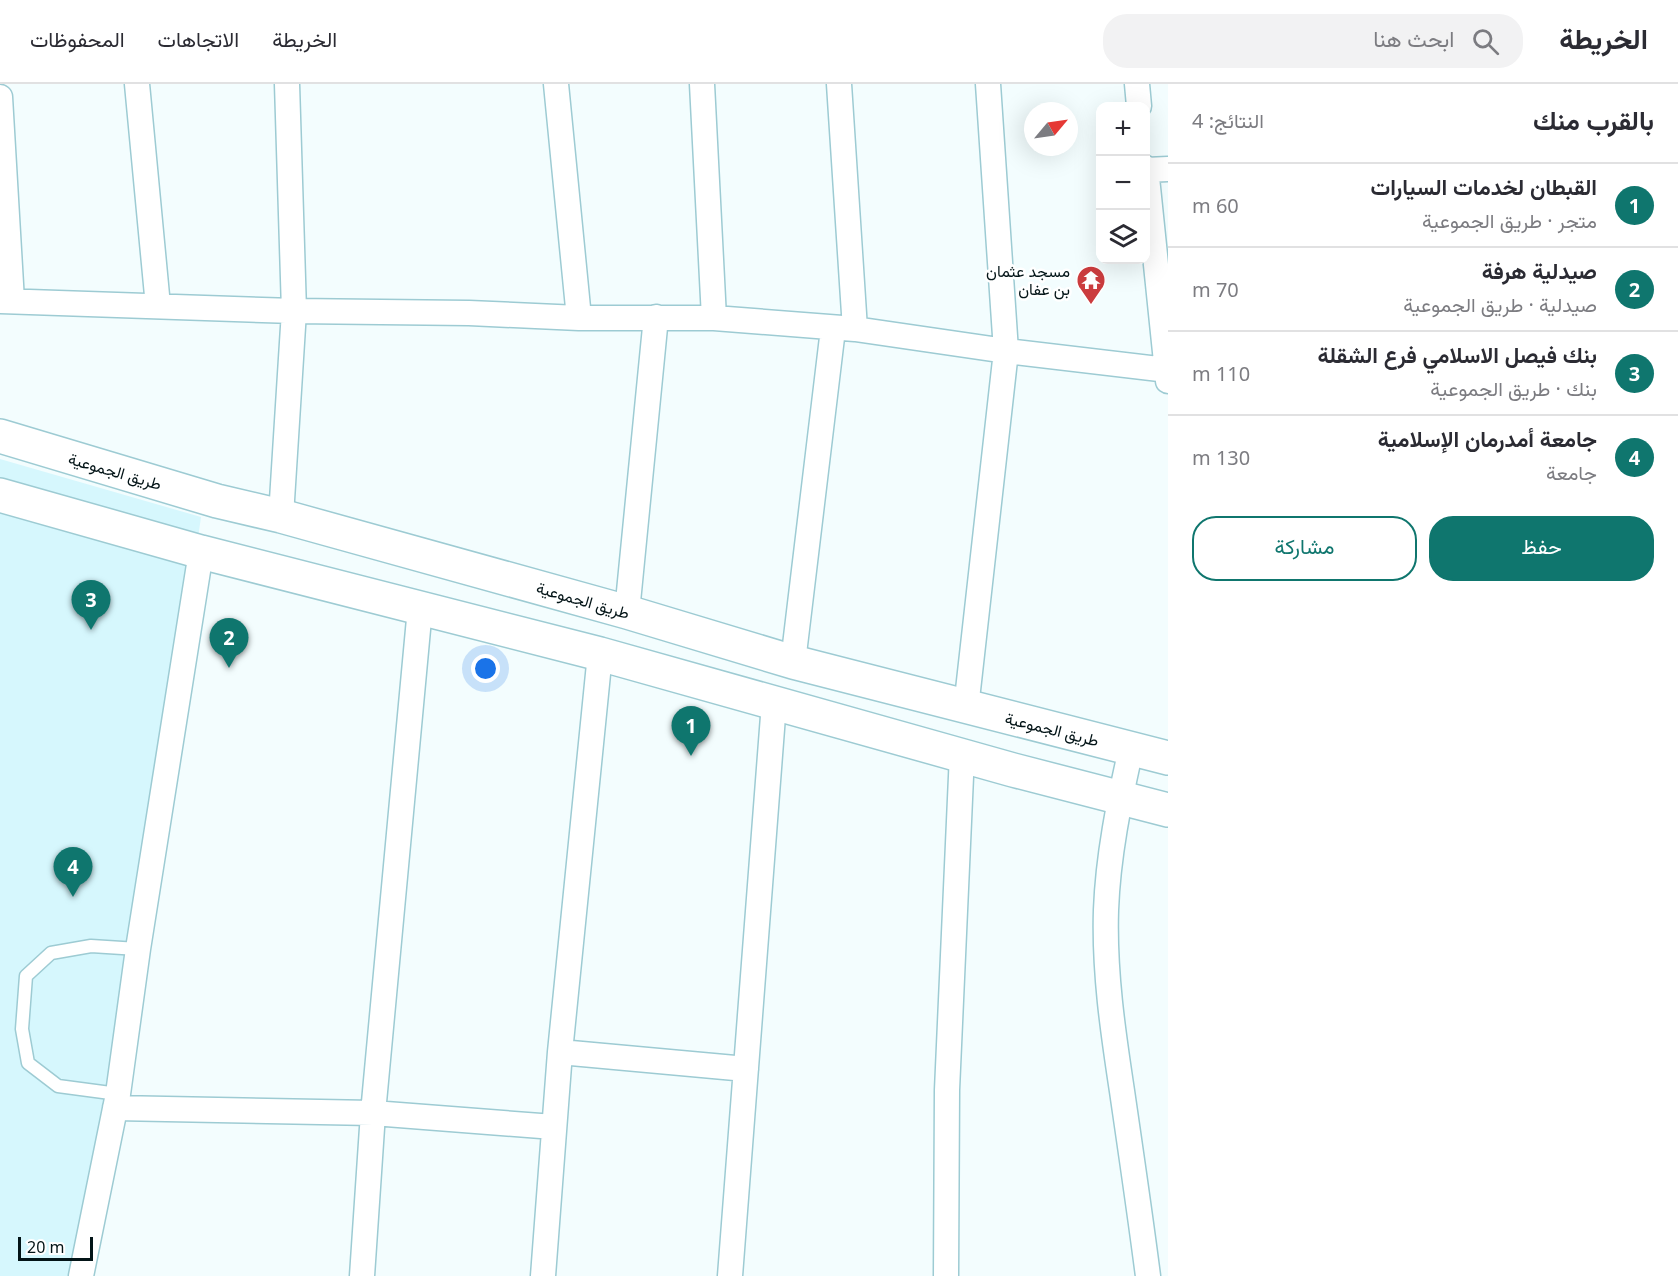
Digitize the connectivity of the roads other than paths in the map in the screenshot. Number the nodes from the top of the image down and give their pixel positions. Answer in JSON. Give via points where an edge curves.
{"nodes":[{"id":1,"x":138,"y":84,"type":"edge"},
{"id":2,"x":287,"y":84,"type":"edge"},
{"id":3,"x":556,"y":84,"type":"edge"},
{"id":4,"x":702,"y":84,"type":"edge"},
{"id":5,"x":839,"y":84,"type":"edge"},
{"id":6,"x":988,"y":84,"type":"edge"},
{"id":7,"x":1137,"y":84,"type":"edge"},
{"id":8,"x":0,"y":97,"type":"edge"},
{"id":9,"x":1139,"y":102,"type":"edge"},
{"id":10,"x":1150,"y":169,"type":"edge"},
{"id":11,"x":1168,"y":169,"type":"edge"},
{"id":12,"x":1150,"y":208,"type":"edge"},
{"id":13,"x":6,"y":301,"type":"edge"},
{"id":14,"x":158,"y":306,"type":"junction"},
{"id":15,"x":294,"y":311,"type":"junction"},
{"id":16,"x":657,"y":317,"type":"junction"},
{"id":17,"x":579,"y":318,"type":"junction"},
{"id":18,"x":714,"y":318,"type":"junction"},
{"id":19,"x":844,"y":329,"type":"junction"},
{"id":20,"x":1006,"y":351,"type":"junction"},
{"id":21,"x":1167,"y":374,"type":"edge"},
{"id":22,"x":0,"y":436,"type":"edge"},
{"id":23,"x":0,"y":495,"type":"edge"},
{"id":24,"x":281,"y":516,"type":"junction"},
{"id":25,"x":201,"y":552,"type":"junction"},
{"id":26,"x":420,"y":608,"type":"junction"},
{"id":27,"x":627,"y":612,"type":"junction"},
{"id":28,"x":600,"y":654,"type":"junction"},
{"id":29,"x":793,"y":662,"type":"junction"},
{"id":30,"x":774,"y":703,"type":"junction"},
{"id":31,"x":966,"y":708,"type":"junction"},
{"id":32,"x":1131,"y":749,"type":"junction"},
{"id":33,"x":962,"y":754,"type":"junction"},
{"id":34,"x":1168,"y":758,"type":"edge"},
{"id":35,"x":1120,"y":796,"type":"junction"},
{"id":36,"x":1168,"y":810,"type":"edge"},
{"id":37,"x":138,"y":949,"type":"junction"},
{"id":38,"x":560,"y":1052,"type":"junction"},
{"id":39,"x":746,"y":1069,"type":"junction"},
{"id":40,"x":117,"y":1101,"type":"junction"},
{"id":41,"x":373,"y":1113,"type":"junction"},
{"id":42,"x":554,"y":1127,"type":"junction"},
{"id":43,"x":81,"y":1276,"type":"edge"},
{"id":44,"x":363,"y":1276,"type":"edge"},
{"id":45,"x":543,"y":1276,"type":"edge"},
{"id":46,"x":730,"y":1276,"type":"edge"},
{"id":47,"x":946,"y":1276,"type":"edge"},
{"id":48,"x":1148,"y":1276,"type":"edge"}],
"edges":[{"from":1,"to":14,"type":"street"},
{"from":2,"to":15,"type":"street"},
{"from":3,"to":17,"type":"street"},
{"from":4,"to":18,"type":"street"},
{"from":5,"to":19,"type":"street"},
{"from":6,"to":20,"type":"street"},
{"from":7,"to":9,"type":"street"},
{"from":8,"to":13,"type":"street"},
{"from":10,"to":11,"type":"street"},
{"from":12,"to":21,"type":"street"},
{"from":13,"to":14,"type":"street"},
{"from":14,"to":15,"type":"street"},
{"from":15,"to":17,"type":"street"},
{"from":15,"to":24,"type":"street"},
{"from":16,"to":17,"type":"street"},
{"from":16,"to":18,"type":"street"},
{"from":16,"to":27,"type":"street"},
{"from":18,"to":19,"type":"street"},
{"from":19,"to":20,"type":"street"},
{"from":19,"to":29,"type":"street"},
{"from":20,"to":21,"type":"street"},
{"from":20,"to":31,"type":"street"},
{"from":22,"to":24,"type":"main road","name":"طريق الجموعية","via":[[217,501]]},
{"from":23,"to":25,"type":"main road"},
{"from":24,"to":27,"type":"main road","name":"طريق الجموعية"},
{"from":25,"to":26,"type":"main road"},
{"from":25,"to":37,"type":"street"},
{"from":26,"to":28,"type":"main road"},
{"from":26,"to":41,"type":"street"},
{"from":27,"to":29,"type":"main road","name":"طريق الجموعية"},
{"from":28,"to":30,"type":"main road"},
{"from":28,"to":38,"type":"street"},
{"from":29,"to":31,"type":"main road","name":"طريق الجموعية"},
{"from":30,"to":33,"type":"main road"},
{"from":30,"to":39,"type":"street"},
{"from":31,"to":32,"type":"main road","name":"طريق الجموعية"},
{"from":32,"to":34,"type":"main road","name":"طريق الجموعية"},
{"from":32,"to":35,"type":"street"},
{"from":33,"to":35,"type":"main road"},
{"from":33,"to":47,"type":"street","via":[[947,1090]]},
{"from":35,"to":36,"type":"main road"},
{"from":35,"to":48,"type":"street","via":[[1109,862],[1106,954],[1113,1031]]},
{"from":37,"to":40,"type":"street"},
{"from":37,"to":40,"type":"lane","via":[[91,946],[51,953],[26,976],[22,1029],[28,1063],[58,1086]]},
{"from":38,"to":39,"type":"street"},
{"from":38,"to":42,"type":"street"},
{"from":39,"to":46,"type":"street"},
{"from":40,"to":41,"type":"street"},
{"from":40,"to":43,"type":"street"},
{"from":41,"to":42,"type":"street"},
{"from":41,"to":44,"type":"street"},
{"from":42,"to":45,"type":"street"}]}
